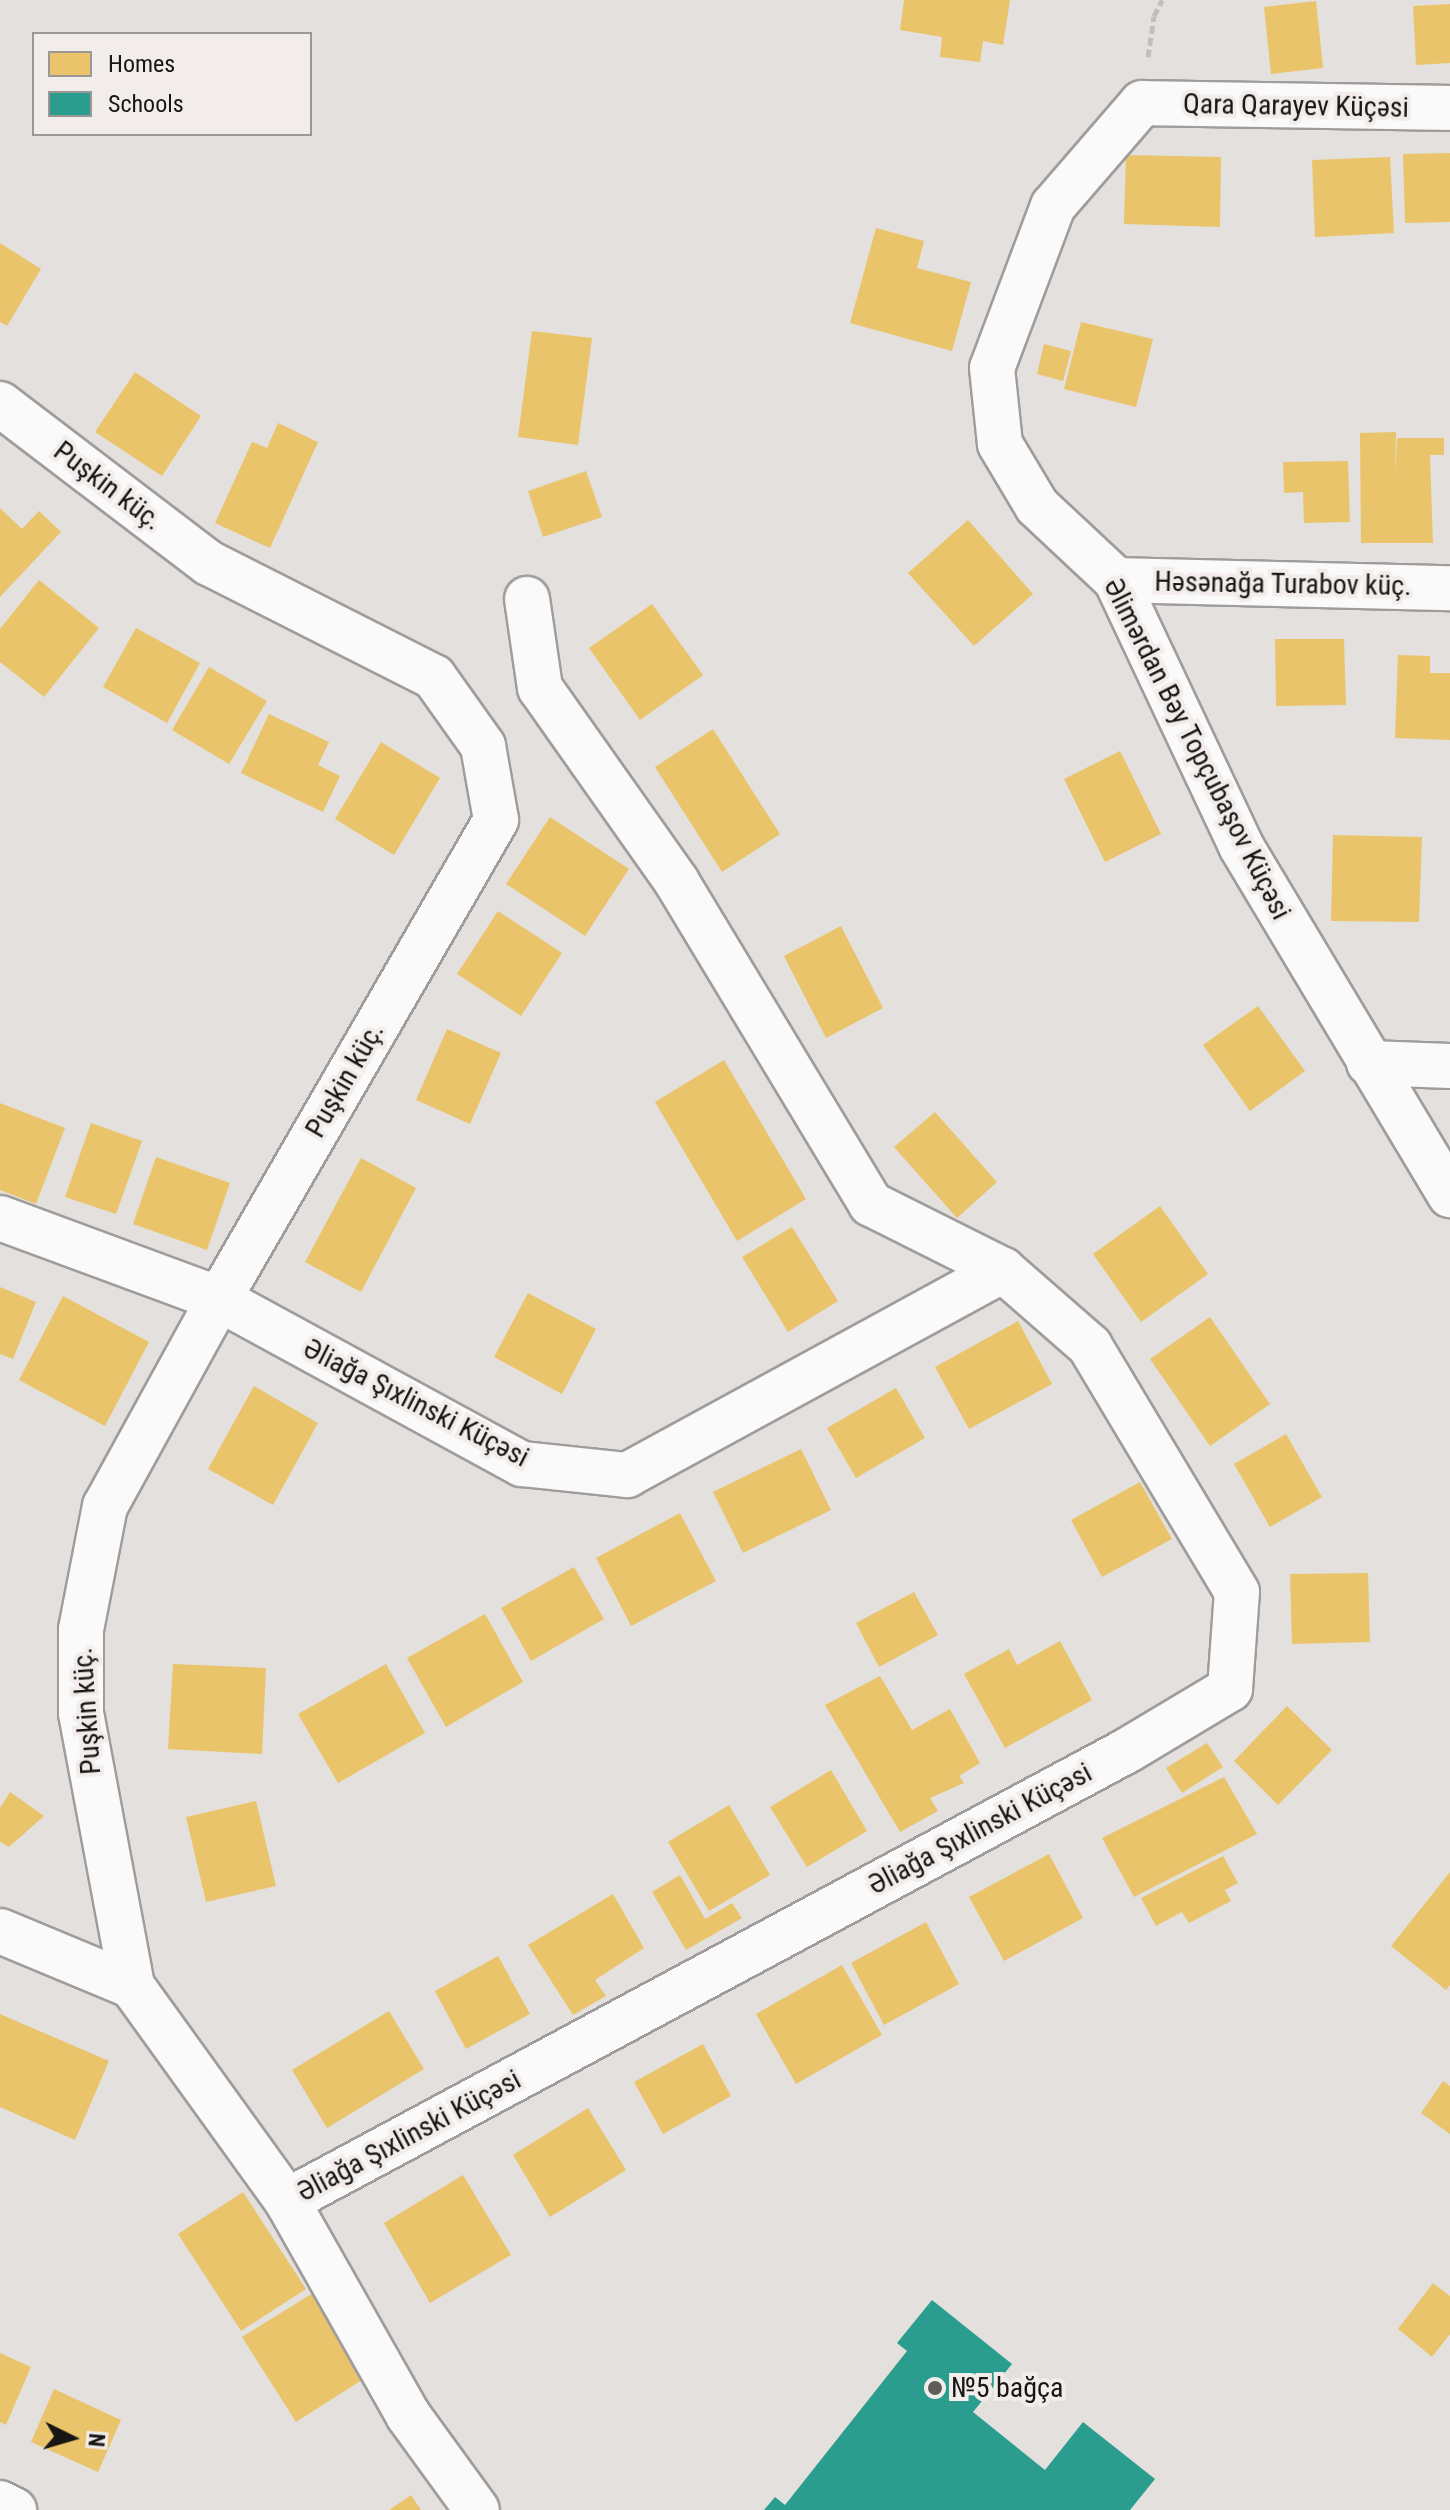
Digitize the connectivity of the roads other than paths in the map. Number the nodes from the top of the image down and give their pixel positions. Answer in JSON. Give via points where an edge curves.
{"nodes":[{"id":1,"x":1142,"y":103,"type":"joint"},
{"id":2,"x":1450,"y":108,"type":"edge"},
{"id":3,"x":0,"y":404,"type":"edge"},
{"id":4,"x":1116,"y":580,"type":"junction"},
{"id":5,"x":1450,"y":588,"type":"edge"},
{"id":6,"x":527,"y":599,"type":"dead end"},
{"id":7,"x":1369,"y":1063,"type":"junction"},
{"id":8,"x":1450,"y":1066,"type":"edge"},
{"id":9,"x":1450,"y":1195,"type":"edge"},
{"id":10,"x":0,"y":1218,"type":"edge"},
{"id":11,"x":1003,"y":1270,"type":"junction"},
{"id":12,"x":219,"y":1299,"type":"junction"},
{"id":13,"x":0,"y":1931,"type":"edge"},
{"id":14,"x":132,"y":1986,"type":"junction"},
{"id":15,"x":287,"y":2201,"type":"junction"},
{"id":16,"x":0,"y":2503,"type":"edge"},
{"id":17,"x":14,"y":2510,"type":"edge"},
{"id":18,"x":477,"y":2510,"type":"edge"}],
"edges":[{"from":1,"to":2,"type":"street","name":"Qara Qarayev Küçəsi"},
{"from":1,"to":4,"type":"street","name":"Əlimərdan Bəy Topçubaşov Küçəsi","via":[[1053,206],[992,368],[1000,444],[1037,506]]},
{"from":3,"to":12,"type":"street","name":"Puşkin küç.","via":[[209,563],[434,677],[483,746],[496,820]]},
{"from":4,"to":5,"type":"street","name":"Həsənağa Turabov küç."},
{"from":4,"to":7,"type":"street","name":"Əlimərdan Bəy Topçubaşov Küçəsi","via":[[1241,846]]},
{"from":6,"to":11,"type":"street","name":"Əliağa Şıxlinski Küçəsi","via":[[540,688],[677,882],[871,1204]]},
{"from":7,"to":8,"type":"street"},
{"from":7,"to":9,"type":"street","name":"Əlimərdan Bəy Topçubaşov Küçəsi"},
{"from":10,"to":12,"type":"street","name":"Əliağa Şıxlinski Küçəsi"},
{"from":11,"to":12,"type":"street","name":"Əliağa Şıxlinski Küçəsi","via":[[627,1475],[522,1464]]},
{"from":11,"to":15,"type":"street","name":"Əliağa Şıxlinski Küçəsi","via":[[1090,1346],[1237,1592],[1230,1689],[1128,1750]]},
{"from":12,"to":14,"type":"street","name":"Puşkin küç.","via":[[105,1506],[81,1630],[81,1713]]},
{"from":13,"to":14,"type":"street"},
{"from":14,"to":15,"type":"street"},
{"from":15,"to":18,"type":"street","via":[[408,2415]]},
{"from":16,"to":17,"type":"street"}]}
